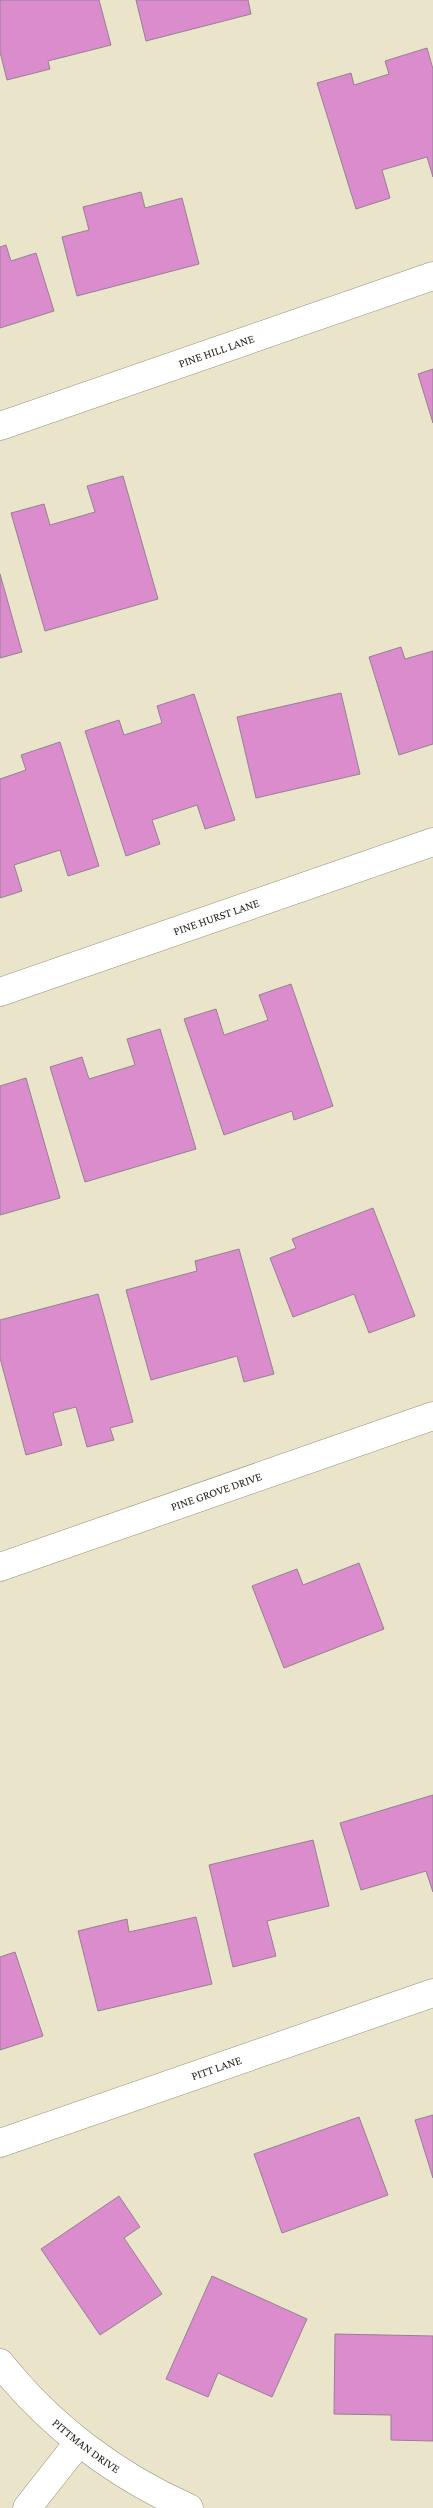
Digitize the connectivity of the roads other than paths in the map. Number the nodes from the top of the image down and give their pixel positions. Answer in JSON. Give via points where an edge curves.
{"nodes":[{"id":1,"x":433,"y":276,"type":"edge"},
{"id":2,"x":0,"y":426,"type":"edge"},
{"id":3,"x":433,"y":842,"type":"edge"},
{"id":4,"x":0,"y":992,"type":"edge"},
{"id":5,"x":433,"y":1416,"type":"edge"},
{"id":6,"x":0,"y":1567,"type":"edge"},
{"id":7,"x":433,"y":1994,"type":"edge"},
{"id":8,"x":0,"y":2143,"type":"edge"},
{"id":9,"x":0,"y":2363,"type":"edge"},
{"id":10,"x":79,"y":2442,"type":"junction"},
{"id":11,"x":27,"y":2508,"type":"edge"},
{"id":12,"x":189,"y":2508,"type":"edge"}],
"edges":[{"from":1,"to":2,"type":"street","name":"PINE HILL LANE"},
{"from":3,"to":4,"type":"street","name":"PINE HURST LANE"},
{"from":5,"to":6,"type":"street","name":"PINE GROVE DRIVE"},
{"from":7,"to":8,"type":"street","name":"PITT LANE"},
{"from":9,"to":10,"type":"street","name":"PITTMAN DRIVE","via":[[30,2398]]},
{"from":10,"to":11,"type":"street"},
{"from":10,"to":12,"type":"street","name":"PITTMAN DRIVE","via":[[134,2480]]}]}
